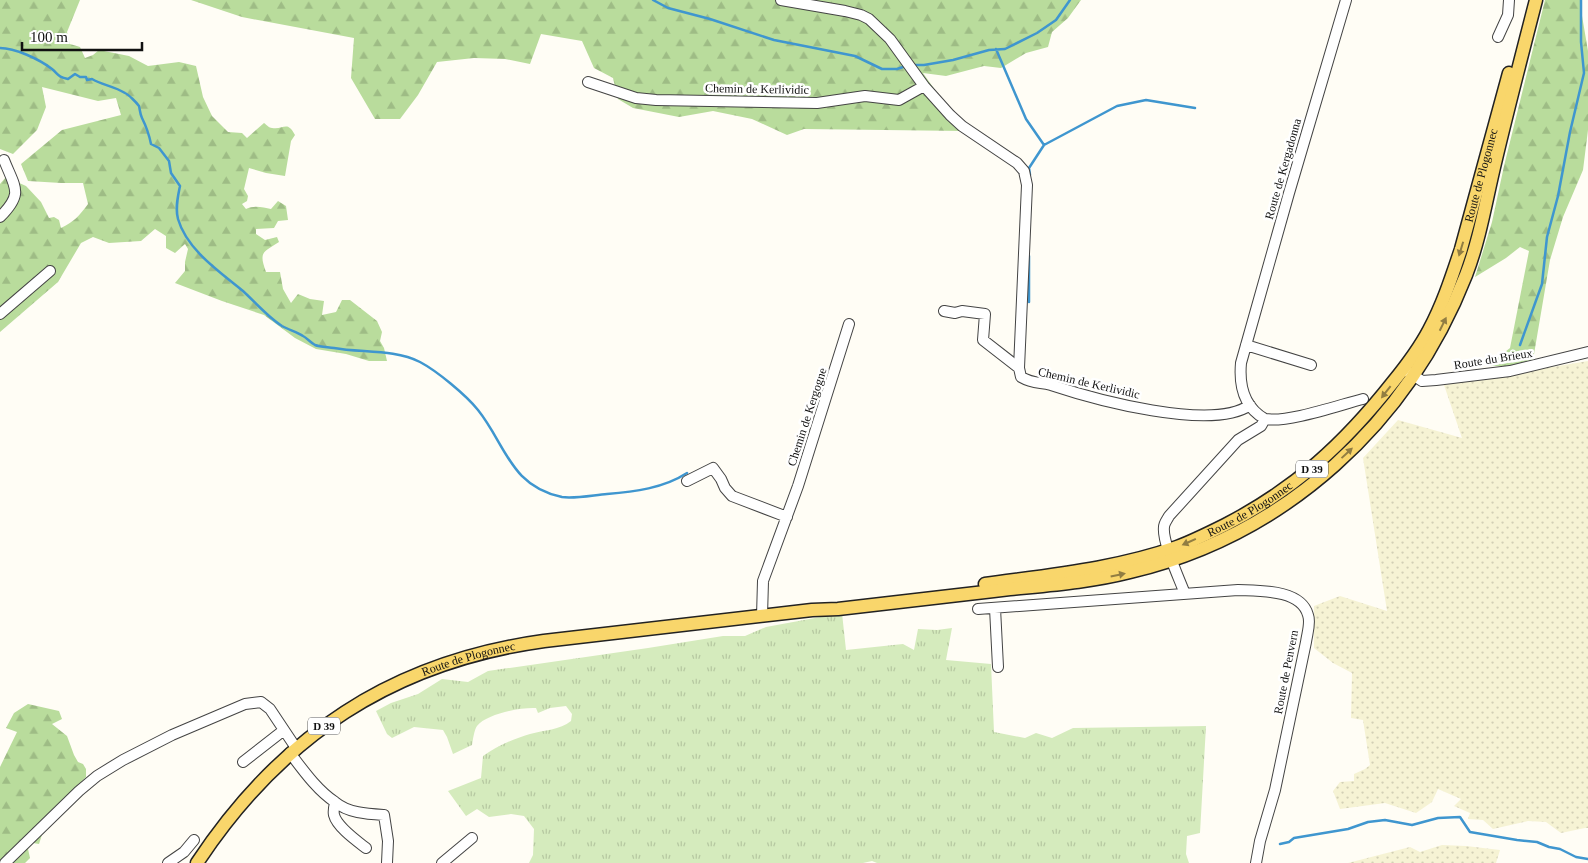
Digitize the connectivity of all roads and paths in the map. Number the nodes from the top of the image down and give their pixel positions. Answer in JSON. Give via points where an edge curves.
{"nodes":[{"id":1,"x":781,"y":0,"type":"edge"},
{"id":2,"x":1346,"y":0,"type":"edge"},
{"id":3,"x":1510,"y":0,"type":"edge"},
{"id":4,"x":1530,"y":0,"type":"edge"},
{"id":5,"x":1536,"y":0,"type":"edge"},
{"id":6,"x":1498,"y":37,"type":"dead end"},
{"id":7,"x":588,"y":82,"type":"dead end"},
{"id":8,"x":924,"y":86,"type":"junction"},
{"id":9,"x":4,"y":160,"type":"dead end"},
{"id":10,"x":0,"y":217,"type":"edge"},
{"id":11,"x":50,"y":270,"type":"dead end"},
{"id":12,"x":944,"y":311,"type":"dead end"},
{"id":13,"x":0,"y":314,"type":"edge"},
{"id":14,"x":849,"y":324,"type":"dead end"},
{"id":15,"x":1246,"y":345,"type":"junction"},
{"id":16,"x":1588,"y":352,"type":"edge"},
{"id":17,"x":1311,"y":365,"type":"dead end"},
{"id":18,"x":1019,"y":368,"type":"junction"},
{"id":19,"x":1409,"y":372,"type":"junction"},
{"id":20,"x":1363,"y":399,"type":"dead end"},
{"id":21,"x":1250,"y":405,"type":"junction"},
{"id":22,"x":1265,"y":420,"type":"junction"},
{"id":23,"x":687,"y":481,"type":"dead end"},
{"id":24,"x":787,"y":517,"type":"junction"},
{"id":25,"x":1170,"y":555,"type":"junction"},
{"id":26,"x":1185,"y":594,"type":"junction"},
{"id":27,"x":995,"y":608,"type":"junction"},
{"id":28,"x":978,"y":609,"type":"dead end"},
{"id":29,"x":762,"y":616,"type":"junction"},
{"id":30,"x":998,"y":667,"type":"dead end"},
{"id":31,"x":284,"y":730,"type":"junction"},
{"id":32,"x":293,"y":750,"type":"junction"},
{"id":33,"x":243,"y":762,"type":"dead end"},
{"id":34,"x":335,"y":803,"type":"junction"},
{"id":35,"x":472,"y":838,"type":"dead end"},
{"id":36,"x":194,"y":840,"type":"dead end"},
{"id":37,"x":366,"y":848,"type":"dead end"},
{"id":38,"x":5,"y":863,"type":"edge"},
{"id":39,"x":168,"y":863,"type":"edge"},
{"id":40,"x":197,"y":863,"type":"edge"},
{"id":41,"x":387,"y":863,"type":"edge"},
{"id":42,"x":442,"y":863,"type":"edge"},
{"id":43,"x":1256,"y":863,"type":"edge"}],
"edges":[{"from":1,"to":8,"type":"street","via":[[845,11],[869,19],[890,39]]},
{"from":2,"to":15,"type":"street","name":"Route de Kergadonna"},
{"from":3,"to":6,"type":"street","via":[[1508,15]]},
{"from":4,"to":19,"type":"main road","name":"Route de Plogonnec","number":"D 39","one_way":true,"via":[[1454,271]]},
{"from":19,"to":5,"type":"main road","name":"Route de Plogonnec","number":"D 39","one_way":true,"via":[[1441,329],[1470,264]]},
{"from":7,"to":8,"type":"street","name":"Chemin de Kerlividic","via":[[636,98],[656,100],[817,103],[865,96],[899,100]]},
{"from":8,"to":18,"type":"street","via":[[962,126],[1024,171],[1028,185]]},
{"from":9,"to":10,"type":"street","via":[[16,195]]},
{"from":11,"to":13,"type":"street"},
{"from":12,"to":18,"type":"street","name":"Chemin de Kerlividic","via":[[985,314],[983,340]]},
{"from":14,"to":24,"type":"street","name":"Chemin de Kergogne"},
{"from":15,"to":17,"type":"street"},
{"from":15,"to":21,"type":"street","name":"Route de Kergadonna","via":[[1241,363],[1241,384]]},
{"from":16,"to":19,"type":"street","name":"Route du Brieux","via":[[1510,371],[1425,381]]},
{"from":18,"to":21,"type":"street","name":"Chemin de Kerlividic","via":[[1022,377],[1034,383],[1161,412],[1226,414],[1242,411]]},
{"from":19,"to":25,"type":"main road","name":"Route de Plogonnec","number":"D 39","via":[[1356,428],[1296,481],[1247,513]]},
{"from":20,"to":22,"type":"street","via":[[1287,418]]},
{"from":21,"to":22,"type":"street","name":"Route de Kergadonna"},
{"from":22,"to":25,"type":"street","via":[[1238,440],[1169,516],[1164,530]]},
{"from":23,"to":24,"type":"street","via":[[714,468],[732,496]]},
{"from":24,"to":29,"type":"street","name":"Chemin de Kergogne","via":[[763,581]]},
{"from":25,"to":26,"type":"street"},
{"from":25,"to":29,"type":"main road","name":"Route de Plogonnec","number":"D 39","via":[[1130,572],[1080,582]]},
{"from":26,"to":27,"type":"street"},
{"from":26,"to":43,"type":"street","name":"Route de Penvern","via":[[1238,590],[1275,592],[1294,598],[1308,615],[1306,642],[1275,790]]},
{"from":27,"to":28,"type":"street"},
{"from":27,"to":30,"type":"street"},
{"from":29,"to":32,"type":"main road","name":"Route de Plogonnec","number":"D 39","via":[[544,641],[481,652],[418,674],[370,696]]},
{"from":31,"to":32,"type":"street"},
{"from":31,"to":33,"type":"street"},
{"from":31,"to":38,"type":"street","via":[[268,707],[255,702],[232,708],[172,735],[97,776]]},
{"from":32,"to":34,"type":"street","via":[[307,774]]},
{"from":32,"to":40,"type":"main road","name":"Route de Plogonnec","number":"D 39","via":[[225,822]]},
{"from":34,"to":37,"type":"street","via":[[336,819]]},
{"from":34,"to":41,"type":"street","via":[[360,812],[384,815]]},
{"from":35,"to":42,"type":"street"},
{"from":36,"to":39,"type":"street"}]}
